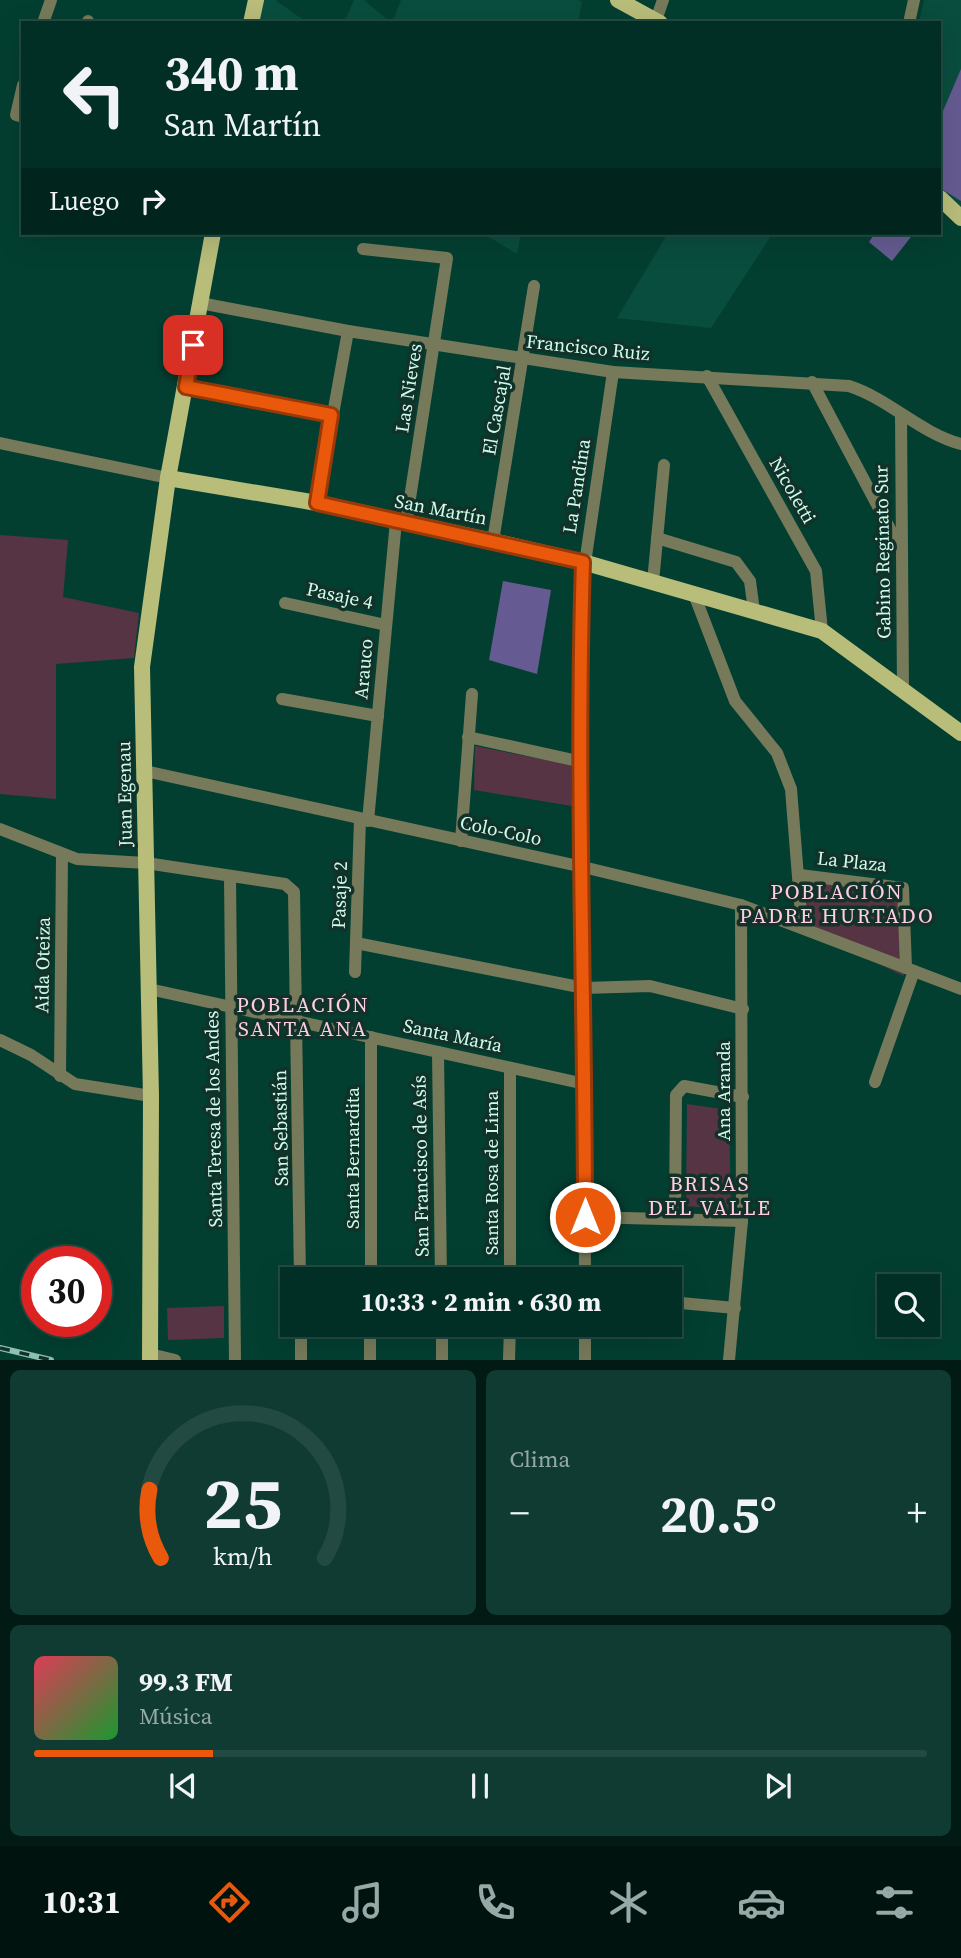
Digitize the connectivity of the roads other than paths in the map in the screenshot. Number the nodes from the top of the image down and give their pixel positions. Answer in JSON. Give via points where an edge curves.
{"nodes":[{"id":1,"x":51,"y":0,"type":"edge"},
{"id":2,"x":256,"y":0,"type":"edge"},
{"id":3,"x":618,"y":0,"type":"edge"},
{"id":4,"x":663,"y":0,"type":"edge"},
{"id":5,"x":914,"y":0,"type":"edge"},
{"id":6,"x":44,"y":21,"type":"edge"},
{"id":7,"x":251,"y":21,"type":"edge"},
{"id":8,"x":658,"y":21,"type":"edge"},
{"id":9,"x":909,"y":21,"type":"edge"},
{"id":10,"x":21,"y":97,"type":"edge"},
{"id":11,"x":19,"y":116,"type":"edge"},
{"id":12,"x":941,"y":199,"type":"edge"},
{"id":13,"x":961,"y":218,"type":"edge"},
{"id":14,"x":213,"y":235,"type":"edge"},
{"id":15,"x":363,"y":249,"type":"dead end"},
{"id":16,"x":534,"y":286,"type":"dead end"},
{"id":17,"x":200,"y":303,"type":"junction"},
{"id":18,"x":348,"y":331,"type":"junction"},
{"id":19,"x":434,"y":344,"type":"junction"},
{"id":20,"x":524,"y":360,"type":"junction"},
{"id":21,"x":613,"y":372,"type":"junction"},
{"id":22,"x":706,"y":376,"type":"junction"},
{"id":23,"x":812,"y":382,"type":"junction"},
{"id":24,"x":186,"y":387,"type":"junction"},
{"id":25,"x":901,"y":414,"type":"junction"},
{"id":26,"x":331,"y":415,"type":"junction"},
{"id":27,"x":0,"y":443,"type":"edge"},
{"id":28,"x":961,"y":444,"type":"edge"},
{"id":29,"x":663,"y":465,"type":"dead end"},
{"id":30,"x":169,"y":478,"type":"junction"},
{"id":31,"x":317,"y":503,"type":"junction"},
{"id":32,"x":401,"y":523,"type":"junction"},
{"id":33,"x":657,"y":538,"type":"junction"},
{"id":34,"x":493,"y":541,"type":"junction"},
{"id":35,"x":901,"y":549,"type":"junction"},
{"id":36,"x":583,"y":562,"type":"junction"},
{"id":37,"x":653,"y":582,"type":"junction"},
{"id":38,"x":694,"y":594,"type":"junction"},
{"id":39,"x":285,"y":603,"type":"dead end"},
{"id":40,"x":754,"y":611,"type":"junction"},
{"id":41,"x":386,"y":625,"type":"junction"},
{"id":42,"x":822,"y":631,"type":"junction"},
{"id":43,"x":903,"y":690,"type":"junction"},
{"id":44,"x":471,"y":694,"type":"dead end"},
{"id":45,"x":282,"y":699,"type":"dead end"},
{"id":46,"x":378,"y":716,"type":"junction"},
{"id":47,"x":961,"y":733,"type":"edge"},
{"id":48,"x":468,"y":737,"type":"junction"},
{"id":49,"x":578,"y":761,"type":"junction"},
{"id":50,"x":145,"y":771,"type":"junction"},
{"id":51,"x":364,"y":820,"type":"junction"},
{"id":52,"x":0,"y":829,"type":"edge"},
{"id":53,"x":460,"y":841,"type":"junction"},
{"id":54,"x":62,"y":854,"type":"junction"},
{"id":55,"x":146,"y":863,"type":"junction"},
{"id":56,"x":583,"y":867,"type":"junction"},
{"id":57,"x":800,"y":875,"type":"junction"},
{"id":58,"x":230,"y":877,"type":"junction"},
{"id":59,"x":741,"y":905,"type":"junction"},
{"id":60,"x":802,"y":927,"type":"junction"},
{"id":61,"x":356,"y":943,"type":"junction"},
{"id":62,"x":910,"y":969,"type":"junction"},
{"id":63,"x":355,"y":972,"type":"dead end"},
{"id":64,"x":584,"y":988,"type":"junction"},
{"id":65,"x":149,"y":989,"type":"junction"},
{"id":66,"x":961,"y":989,"type":"edge"},
{"id":67,"x":231,"y":1007,"type":"junction"},
{"id":68,"x":743,"y":1009,"type":"junction"},
{"id":69,"x":298,"y":1021,"type":"junction"},
{"id":70,"x":371,"y":1037,"type":"junction"},
{"id":71,"x":0,"y":1040,"type":"edge"},
{"id":72,"x":438,"y":1052,"type":"junction"},
{"id":73,"x":510,"y":1068,"type":"junction"},
{"id":74,"x":60,"y":1076,"type":"junction"},
{"id":75,"x":875,"y":1082,"type":"dead end"},
{"id":76,"x":585,"y":1084,"type":"junction"},
{"id":77,"x":151,"y":1096,"type":"junction"},
{"id":78,"x":743,"y":1097,"type":"junction"},
{"id":79,"x":585,"y":1217,"type":"junction"},
{"id":80,"x":675,"y":1217,"type":"junction"},
{"id":81,"x":742,"y":1221,"type":"junction"},
{"id":82,"x":300,"y":1267,"type":"edge"},
{"id":83,"x":370,"y":1267,"type":"edge"},
{"id":84,"x":441,"y":1267,"type":"edge"},
{"id":85,"x":510,"y":1267,"type":"edge"},
{"id":86,"x":585,"y":1267,"type":"edge"},
{"id":87,"x":682,"y":1303,"type":"edge"},
{"id":88,"x":736,"y":1308,"type":"junction"},
{"id":89,"x":300,"y":1337,"type":"edge"},
{"id":90,"x":370,"y":1337,"type":"edge"},
{"id":91,"x":442,"y":1337,"type":"edge"},
{"id":92,"x":510,"y":1337,"type":"edge"},
{"id":93,"x":585,"y":1337,"type":"edge"},
{"id":94,"x":150,"y":1357,"type":"edge"},
{"id":95,"x":174,"y":1360,"type":"edge"},
{"id":96,"x":235,"y":1360,"type":"edge"},
{"id":97,"x":301,"y":1360,"type":"edge"},
{"id":98,"x":370,"y":1360,"type":"edge"},
{"id":99,"x":442,"y":1360,"type":"edge"},
{"id":100,"x":509,"y":1360,"type":"edge"},
{"id":101,"x":585,"y":1360,"type":"edge"},
{"id":102,"x":729,"y":1360,"type":"edge"}],
"edges":[{"from":1,"to":6,"type":"street"},
{"from":2,"to":7,"type":"main road"},
{"from":3,"to":8,"type":"main road"},
{"from":4,"to":8,"type":"street"},
{"from":5,"to":9,"type":"street"},
{"from":10,"to":11,"type":"street"},
{"from":12,"to":13,"type":"main road"},
{"from":14,"to":17,"type":"main road","name":"Juan Egenau"},
{"from":15,"to":19,"type":"street","name":"Las Nieves","via":[[447,258]]},
{"from":16,"to":20,"type":"street","name":"El Cascajal"},
{"from":17,"to":18,"type":"street","name":"Francisco Ruiz"},
{"from":17,"to":24,"type":"main road","name":"Juan Egenau"},
{"from":18,"to":19,"type":"street","name":"Francisco Ruiz"},
{"from":18,"to":26,"type":"street"},
{"from":19,"to":20,"type":"street","name":"Francisco Ruiz"},
{"from":19,"to":32,"type":"street","name":"Las Nieves"},
{"from":20,"to":21,"type":"street","name":"Francisco Ruiz"},
{"from":20,"to":34,"type":"street","name":"El Cascajal"},
{"from":21,"to":22,"type":"street","name":"Francisco Ruiz"},
{"from":21,"to":36,"type":"street","name":"La Pandina"},
{"from":22,"to":23,"type":"street","name":"Francisco Ruiz"},
{"from":22,"to":42,"type":"street","name":"Nicoletti","via":[[816,571]]},
{"from":23,"to":25,"type":"street","name":"Francisco Ruiz","via":[[866,391]]},
{"from":23,"to":35,"type":"street"},
{"from":24,"to":26,"type":"street"},
{"from":24,"to":30,"type":"main road","name":"Juan Egenau"},
{"from":25,"to":28,"type":"street","name":"Francisco Ruiz","via":[[945,440]]},
{"from":25,"to":35,"type":"street","name":"Gabino Reginato Sur"},
{"from":26,"to":31,"type":"street"},
{"from":27,"to":30,"type":"street","name":"San Martín"},
{"from":29,"to":33,"type":"street"},
{"from":30,"to":31,"type":"main road","name":"San Martín"},
{"from":30,"to":50,"type":"main road","name":"Juan Egenau","via":[[142,667]]},
{"from":31,"to":32,"type":"main road","name":"San Martín"},
{"from":32,"to":34,"type":"main road","name":"San Martín"},
{"from":32,"to":41,"type":"street","name":"Arauco"},
{"from":33,"to":37,"type":"street"},
{"from":33,"to":40,"type":"street","via":[[736,562],[750,580]]},
{"from":34,"to":36,"type":"main road","name":"San Martín"},
{"from":35,"to":43,"type":"street","name":"Gabino Reginato Sur"},
{"from":36,"to":37,"type":"main road","name":"San Martín"},
{"from":36,"to":49,"type":"street","name":"La Pandina"},
{"from":37,"to":38,"type":"main road","name":"San Martín"},
{"from":38,"to":40,"type":"main road","name":"San Martín"},
{"from":38,"to":57,"type":"street","via":[[736,701],[777,753],[791,789]]},
{"from":39,"to":41,"type":"street","name":"Pasaje 4"},
{"from":40,"to":42,"type":"main road","name":"San Martín"},
{"from":41,"to":46,"type":"street","name":"Arauco"},
{"from":42,"to":43,"type":"main road","name":"San Martín"},
{"from":43,"to":47,"type":"main road","name":"San Martín"},
{"from":44,"to":48,"type":"street"},
{"from":45,"to":46,"type":"street"},
{"from":46,"to":51,"type":"street","name":"Arauco"},
{"from":48,"to":49,"type":"street"},
{"from":48,"to":53,"type":"street"},
{"from":49,"to":56,"type":"street","name":"La Pandina"},
{"from":50,"to":51,"type":"street","name":"Colo-Colo"},
{"from":50,"to":55,"type":"main road","name":"Juan Egenau"},
{"from":51,"to":53,"type":"street","name":"Colo-Colo"},
{"from":51,"to":61,"type":"street","name":"Pasaje 2"},
{"from":52,"to":54,"type":"street"},
{"from":53,"to":56,"type":"street","name":"Colo-Colo"},
{"from":54,"to":55,"type":"street","via":[[88,861]]},
{"from":54,"to":74,"type":"street","name":"Aida Oteiza"},
{"from":55,"to":58,"type":"street"},
{"from":55,"to":65,"type":"main road","name":"Juan Egenau"},
{"from":56,"to":59,"type":"street","name":"Colo-Colo"},
{"from":56,"to":64,"type":"street","name":"La Pandina"},
{"from":57,"to":60,"type":"street"},
{"from":57,"to":62,"type":"street","name":"La Plaza","via":[[903,888]]},
{"from":58,"to":67,"type":"street","name":"Santa Teresa de los Andes"},
{"from":58,"to":69,"type":"street","name":"San Sebastián","via":[[285,884],[294,892]]},
{"from":59,"to":60,"type":"street","name":"Colo-Colo"},
{"from":59,"to":68,"type":"street","name":"Ana Aranda"},
{"from":60,"to":62,"type":"street","name":"Colo-Colo"},
{"from":61,"to":63,"type":"street","name":"Pasaje 2"},
{"from":61,"to":64,"type":"street"},
{"from":62,"to":66,"type":"street","name":"Colo-Colo"},
{"from":62,"to":75,"type":"street","name":"La Plaza"},
{"from":64,"to":68,"type":"street","via":[[650,986]]},
{"from":64,"to":76,"type":"street","name":"La Pandina"},
{"from":65,"to":67,"type":"street","name":"Santa María"},
{"from":65,"to":77,"type":"main road","name":"Juan Egenau"},
{"from":67,"to":69,"type":"street","name":"Santa María"},
{"from":67,"to":96,"type":"street","name":"Santa Teresa de los Andes"},
{"from":68,"to":78,"type":"street","name":"Ana Aranda"},
{"from":69,"to":70,"type":"street","name":"Santa María"},
{"from":69,"to":82,"type":"street","name":"San Sebastián"},
{"from":70,"to":72,"type":"street","name":"Santa María"},
{"from":70,"to":83,"type":"street","name":"Santa Bernardita"},
{"from":71,"to":74,"type":"street"},
{"from":72,"to":73,"type":"street","name":"Santa María"},
{"from":72,"to":84,"type":"street","name":"San Francisco de Asís"},
{"from":73,"to":76,"type":"street","name":"Santa María"},
{"from":73,"to":85,"type":"street","name":"Santa Rosa de Lima"},
{"from":74,"to":77,"type":"street","via":[[82,1086]]},
{"from":76,"to":79,"type":"street","name":"La Pandina"},
{"from":77,"to":94,"type":"main road","name":"Juan Egenau"},
{"from":78,"to":80,"type":"street","via":[[684,1086],[676,1095]]},
{"from":78,"to":81,"type":"street","name":"Ana Aranda"},
{"from":79,"to":80,"type":"street"},
{"from":79,"to":86,"type":"street","name":"La Pandina"},
{"from":80,"to":81,"type":"street"},
{"from":81,"to":88,"type":"street","name":"Ana Aranda"},
{"from":87,"to":88,"type":"street"},
{"from":88,"to":102,"type":"street","name":"Ana Aranda"},
{"from":89,"to":97,"type":"street"},
{"from":90,"to":98,"type":"street"},
{"from":91,"to":99,"type":"street"},
{"from":92,"to":100,"type":"street"},
{"from":93,"to":101,"type":"street"},
{"from":94,"to":95,"type":"street"}]}
